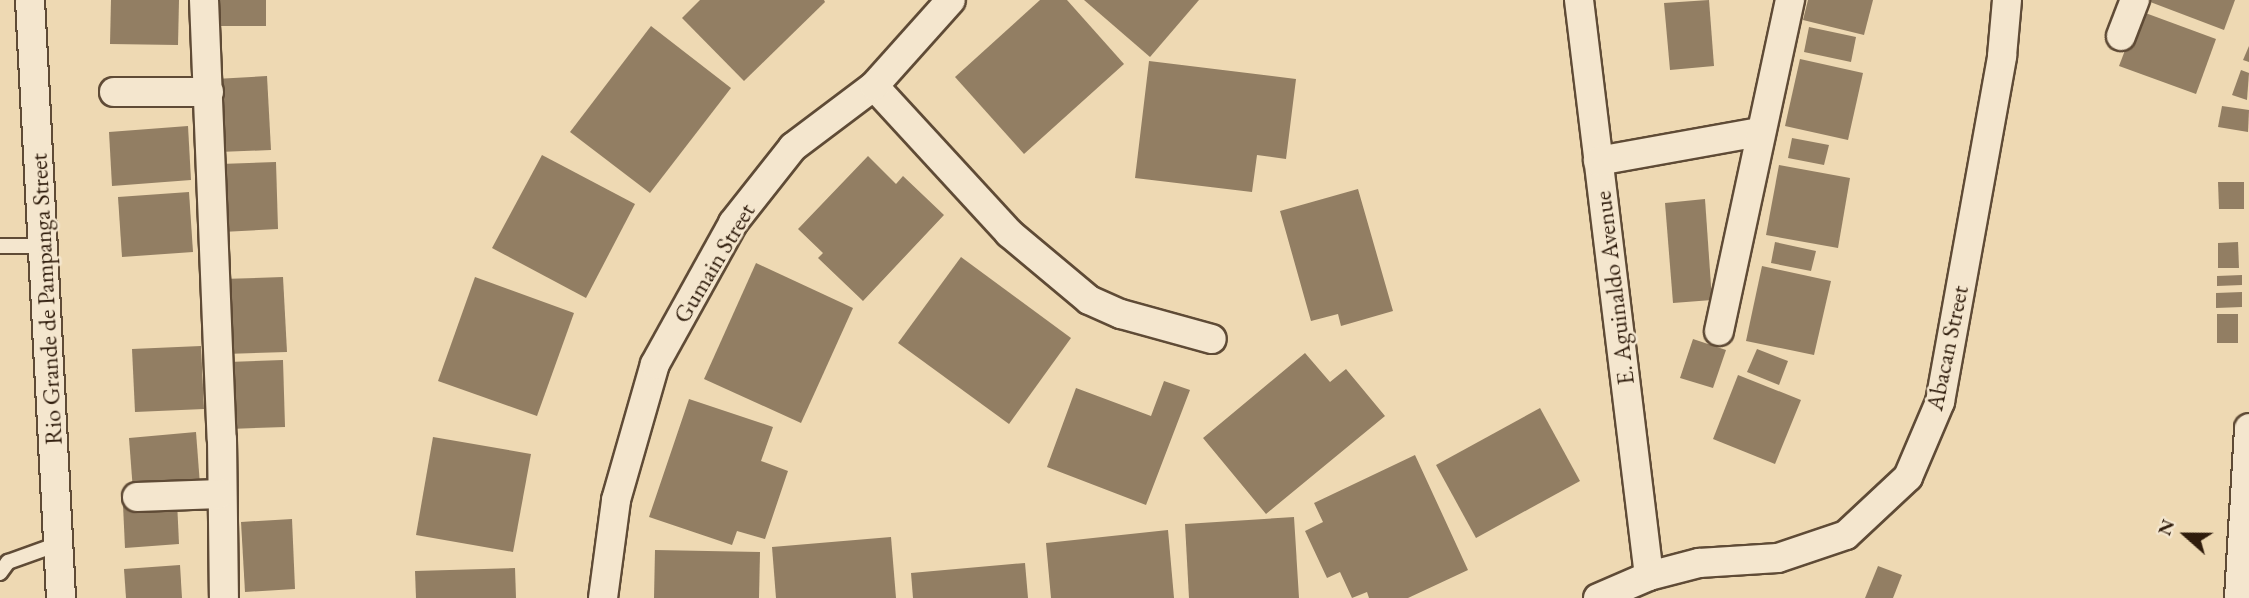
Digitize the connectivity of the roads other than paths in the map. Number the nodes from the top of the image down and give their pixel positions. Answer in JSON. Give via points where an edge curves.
{"nodes":[{"id":1,"x":30,"y":0,"type":"edge"},
{"id":2,"x":204,"y":0,"type":"edge"},
{"id":3,"x":951,"y":0,"type":"edge"},
{"id":4,"x":1579,"y":0,"type":"edge"},
{"id":5,"x":1790,"y":0,"type":"edge"},
{"id":6,"x":2007,"y":0,"type":"edge"},
{"id":7,"x":2135,"y":0,"type":"edge"},
{"id":8,"x":2121,"y":36,"type":"dead end"},
{"id":9,"x":874,"y":86,"type":"junction"},
{"id":10,"x":114,"y":92,"type":"dead end"},
{"id":11,"x":209,"y":92,"type":"junction"},
{"id":12,"x":1759,"y":132,"type":"junction"},
{"id":13,"x":1598,"y":161,"type":"junction"},
{"id":14,"x":0,"y":246,"type":"edge"},
{"id":15,"x":43,"y":246,"type":"junction"},
{"id":16,"x":1719,"y":331,"type":"dead end"},
{"id":17,"x":1212,"y":339,"type":"dead end"},
{"id":18,"x":2249,"y":428,"type":"edge"},
{"id":19,"x":220,"y":494,"type":"junction"},
{"id":20,"x":137,"y":497,"type":"dead end"},
{"id":21,"x":58,"y":544,"type":"junction"},
{"id":22,"x":0,"y":573,"type":"edge"},
{"id":23,"x":1649,"y":576,"type":"junction"},
{"id":24,"x":61,"y":598,"type":"edge"},
{"id":25,"x":224,"y":598,"type":"edge"},
{"id":26,"x":603,"y":598,"type":"edge"},
{"id":27,"x":1598,"y":598,"type":"edge"},
{"id":28,"x":2239,"y":598,"type":"edge"}],
"edges":[{"from":1,"to":15,"type":"street","name":"Rio Grande de Pampanga Street"},
{"from":2,"to":11,"type":"street"},
{"from":3,"to":9,"type":"street","name":"Gumain Street"},
{"from":4,"to":13,"type":"street","name":"E. Aguinaldo Avenue"},
{"from":5,"to":12,"type":"street"},
{"from":6,"to":23,"type":"street","name":"Abacan Street","via":[[2002,56],[1940,402],[1908,477],[1846,535],[1778,558],[1699,563]]},
{"from":7,"to":8,"type":"street"},
{"from":9,"to":17,"type":"street","via":[[1009,233],[1089,300],[1121,314]]},
{"from":9,"to":26,"type":"street","name":"Gumain Street","via":[[793,147],[733,223],[655,364],[616,500]]},
{"from":10,"to":11,"type":"street"},
{"from":11,"to":19,"type":"street","via":[[222,439]]},
{"from":12,"to":13,"type":"street"},
{"from":12,"to":16,"type":"street"},
{"from":13,"to":23,"type":"street","name":"E. Aguinaldo Avenue"},
{"from":14,"to":15,"type":"lane"},
{"from":15,"to":21,"type":"street","name":"Rio Grande de Pampanga Street"},
{"from":18,"to":28,"type":"street"},
{"from":19,"to":20,"type":"street"},
{"from":19,"to":25,"type":"street"},
{"from":21,"to":22,"type":"lane","via":[[8,562]]},
{"from":21,"to":24,"type":"street","name":"Rio Grande de Pampanga Street"},
{"from":23,"to":27,"type":"street","name":"Abacan Street"}]}
